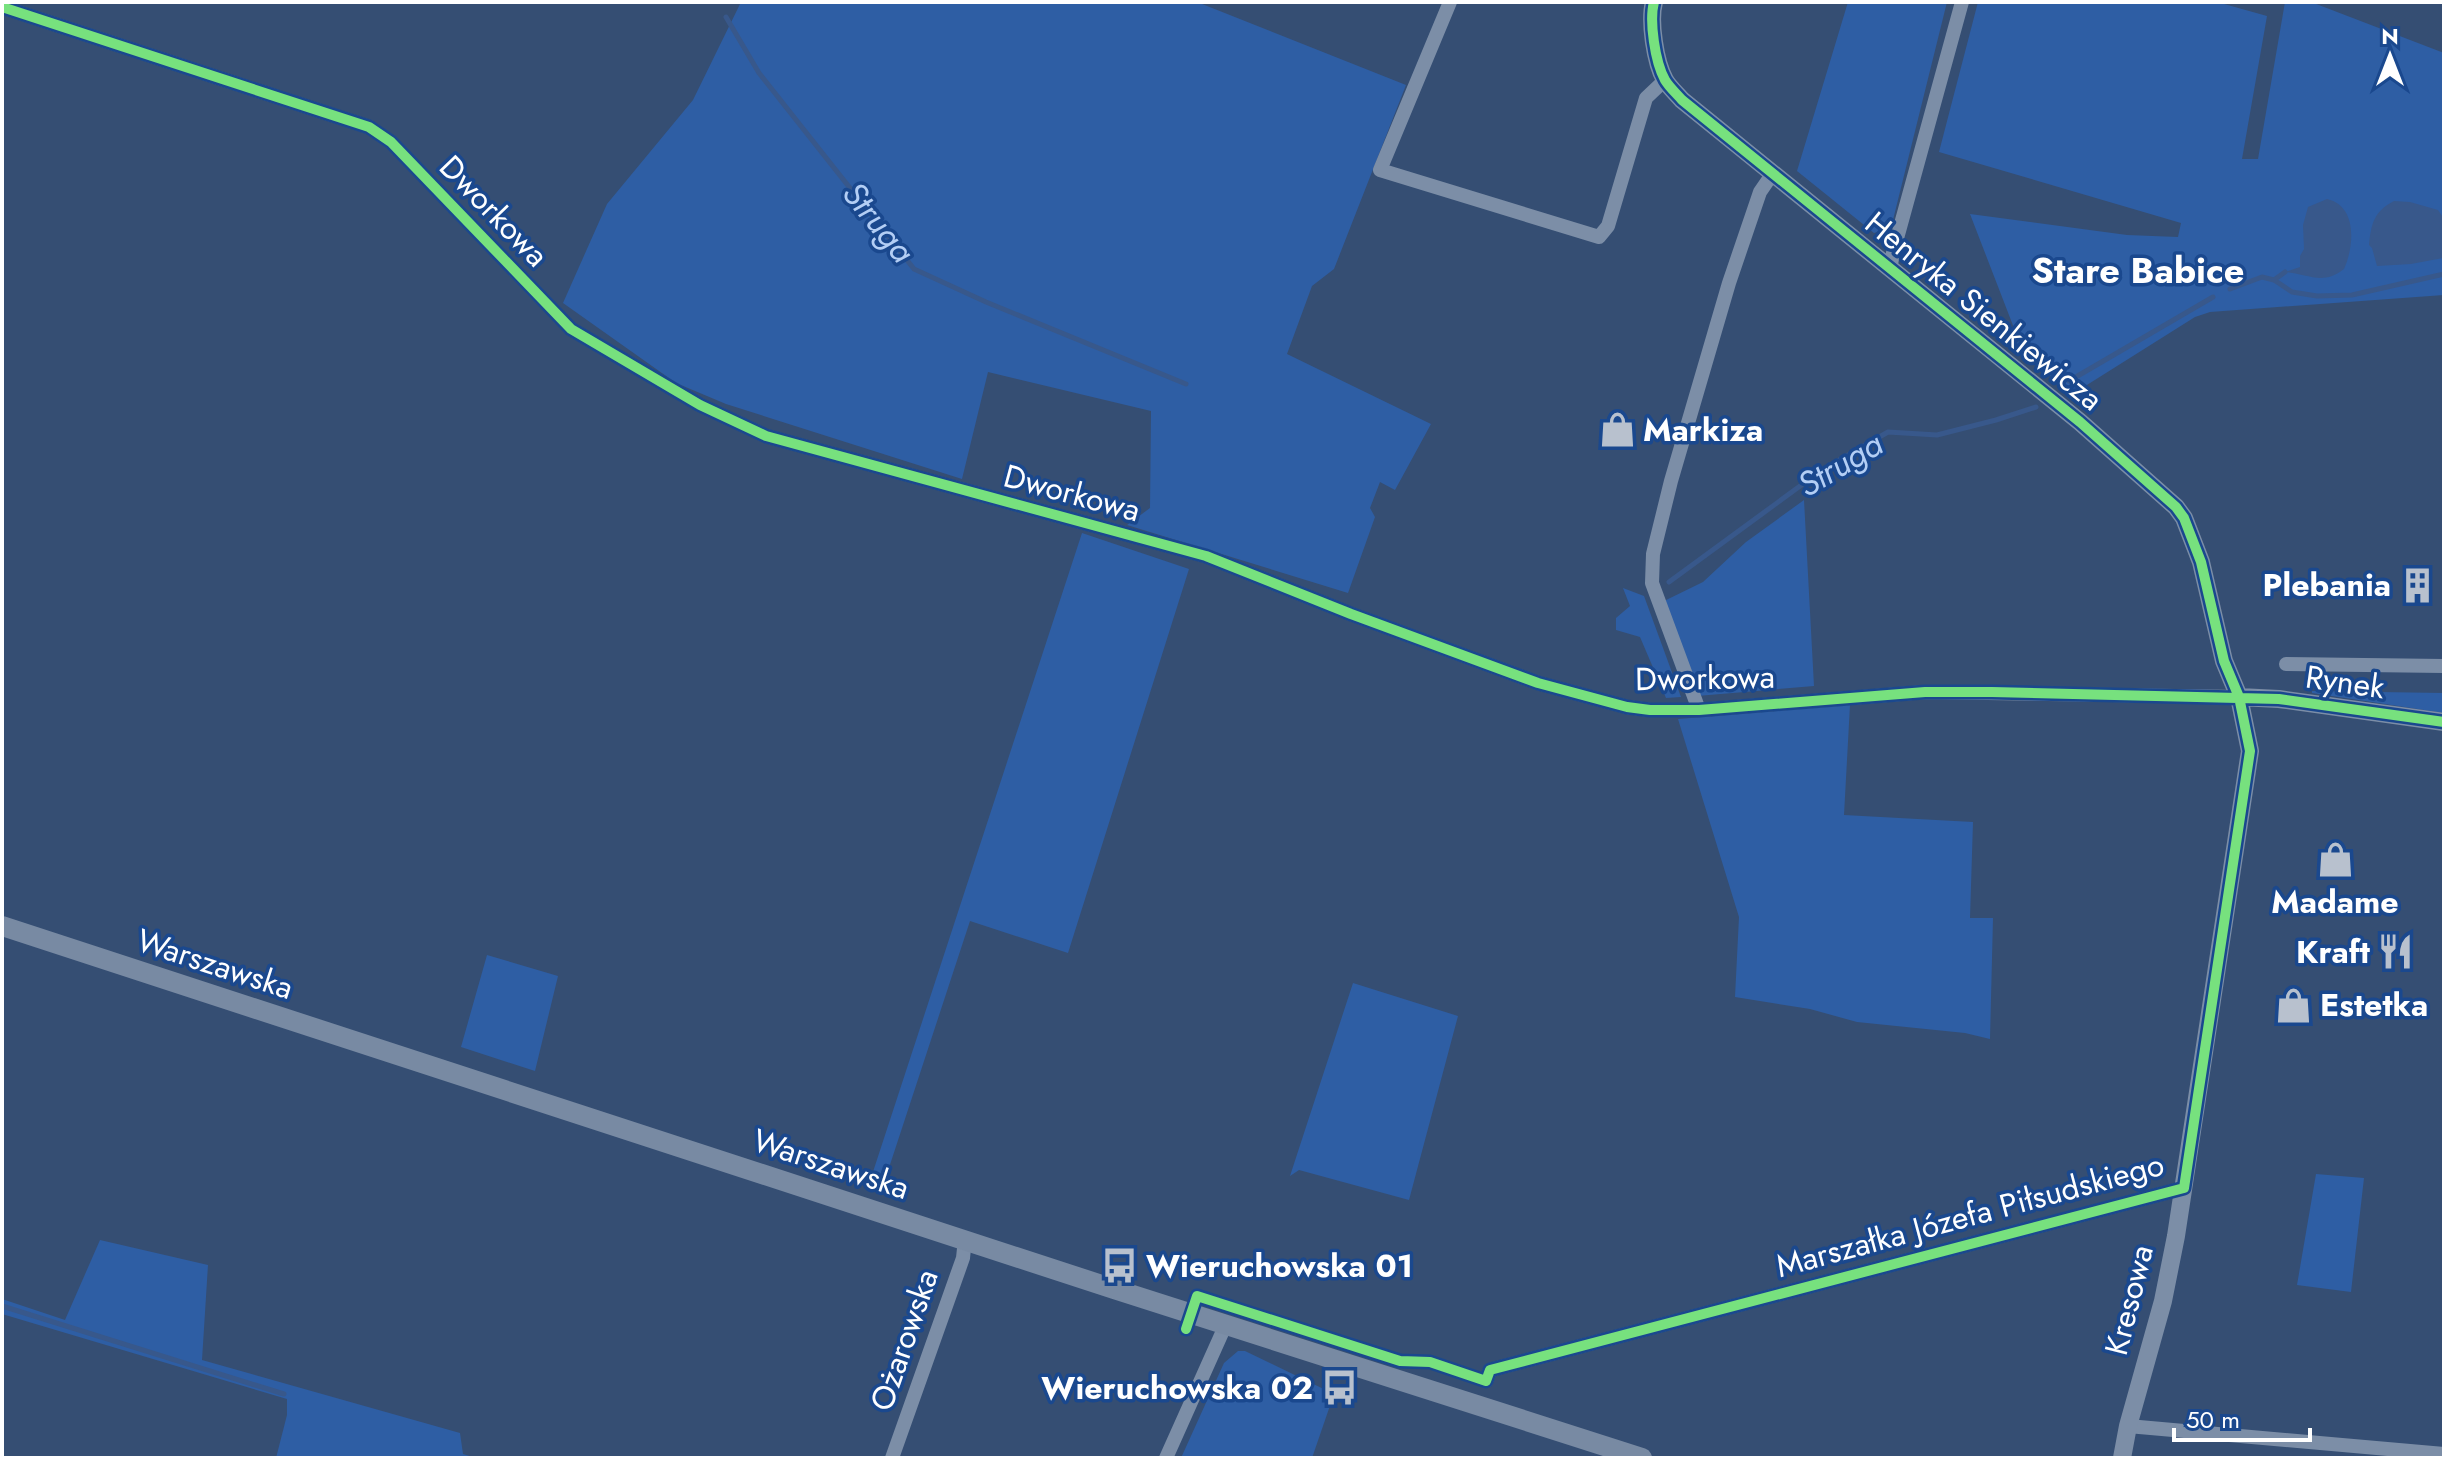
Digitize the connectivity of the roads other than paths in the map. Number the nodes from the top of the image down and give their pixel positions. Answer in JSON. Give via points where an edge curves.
{"nodes":[{"id":1,"x":1450,"y":2,"type":"edge"},
{"id":2,"x":1654,"y":2,"type":"edge"},
{"id":3,"x":1962,"y":2,"type":"edge"},
{"id":4,"x":2,"y":7,"type":"edge"},
{"id":5,"x":1665,"y":80,"type":"junction"},
{"id":6,"x":1773,"y":173,"type":"junction"},
{"id":7,"x":1890,"y":270,"type":"junction"},
{"id":8,"x":2286,"y":664,"type":"dead end"},
{"id":9,"x":2444,"y":666,"type":"edge"},
{"id":10,"x":2239,"y":697,"type":"junction"},
{"id":11,"x":1699,"y":710,"type":"junction"},
{"id":12,"x":2444,"y":722,"type":"edge"},
{"id":13,"x":2,"y":926,"type":"edge"},
{"id":14,"x":2184,"y":1188,"type":"junction"},
{"id":15,"x":965,"y":1239,"type":"junction"},
{"id":16,"x":1226,"y":1324,"type":"junction"},
{"id":17,"x":1486,"y":1381,"type":"dead end"},
{"id":18,"x":2128,"y":1426,"type":"junction"},
{"id":19,"x":2444,"y":1454,"type":"edge"},
{"id":20,"x":892,"y":1458,"type":"edge"},
{"id":21,"x":1166,"y":1458,"type":"edge"},
{"id":22,"x":1642,"y":1458,"type":"edge"},
{"id":23,"x":2122,"y":1458,"type":"edge"}],
"edges":[{"from":1,"to":5,"type":"street","via":[[1380,170],[1599,237],[1608,226],[1646,98]]},
{"from":2,"to":5,"type":"street","name":"Henryka Sienkiewicza","via":[[1657,56]]},
{"from":3,"to":7,"type":"street"},
{"from":4,"to":11,"type":"street","name":"Dworkowa","via":[[369,127],[391,142],[571,329],[700,405],[766,436],[1206,556],[1538,683],[1627,707]]},
{"from":5,"to":6,"type":"street","name":"Henryka Sienkiewicza","via":[[1682,100]]},
{"from":6,"to":7,"type":"street","name":"Henryka Sienkiewicza"},
{"from":6,"to":11,"type":"street","via":[[1760,192],[1729,283],[1653,554],[1652,583]]},
{"from":7,"to":10,"type":"street","name":"Henryka Sienkiewicza","via":[[2080,422],[2176,507],[2201,562],[2224,661]]},
{"from":8,"to":9,"type":"street","name":"Rynek"},
{"from":10,"to":11,"type":"street","name":"Dworkowa","via":[[1925,692]]},
{"from":10,"to":12,"type":"street","name":"Rynek"},
{"from":10,"to":14,"type":"street","name":"Marszałka Józefa Piłsudskiego","via":[[2250,751]]},
{"from":13,"to":15,"type":"main road","name":"Warszawska"},
{"from":14,"to":17,"type":"street","name":"Marszałka Józefa Piłsudskiego","via":[[1490,1370]]},
{"from":14,"to":18,"type":"street","name":"Kresowa","via":[[2163,1301]]},
{"from":15,"to":16,"type":"main road","name":"Warszawska"},
{"from":15,"to":20,"type":"street","name":"Ożarowska","via":[[963,1258]]},
{"from":16,"to":21,"type":"street"},
{"from":16,"to":22,"type":"main road","name":"Warszawska"},
{"from":18,"to":19,"type":"street"},
{"from":18,"to":23,"type":"street","name":"Kresowa"}]}
